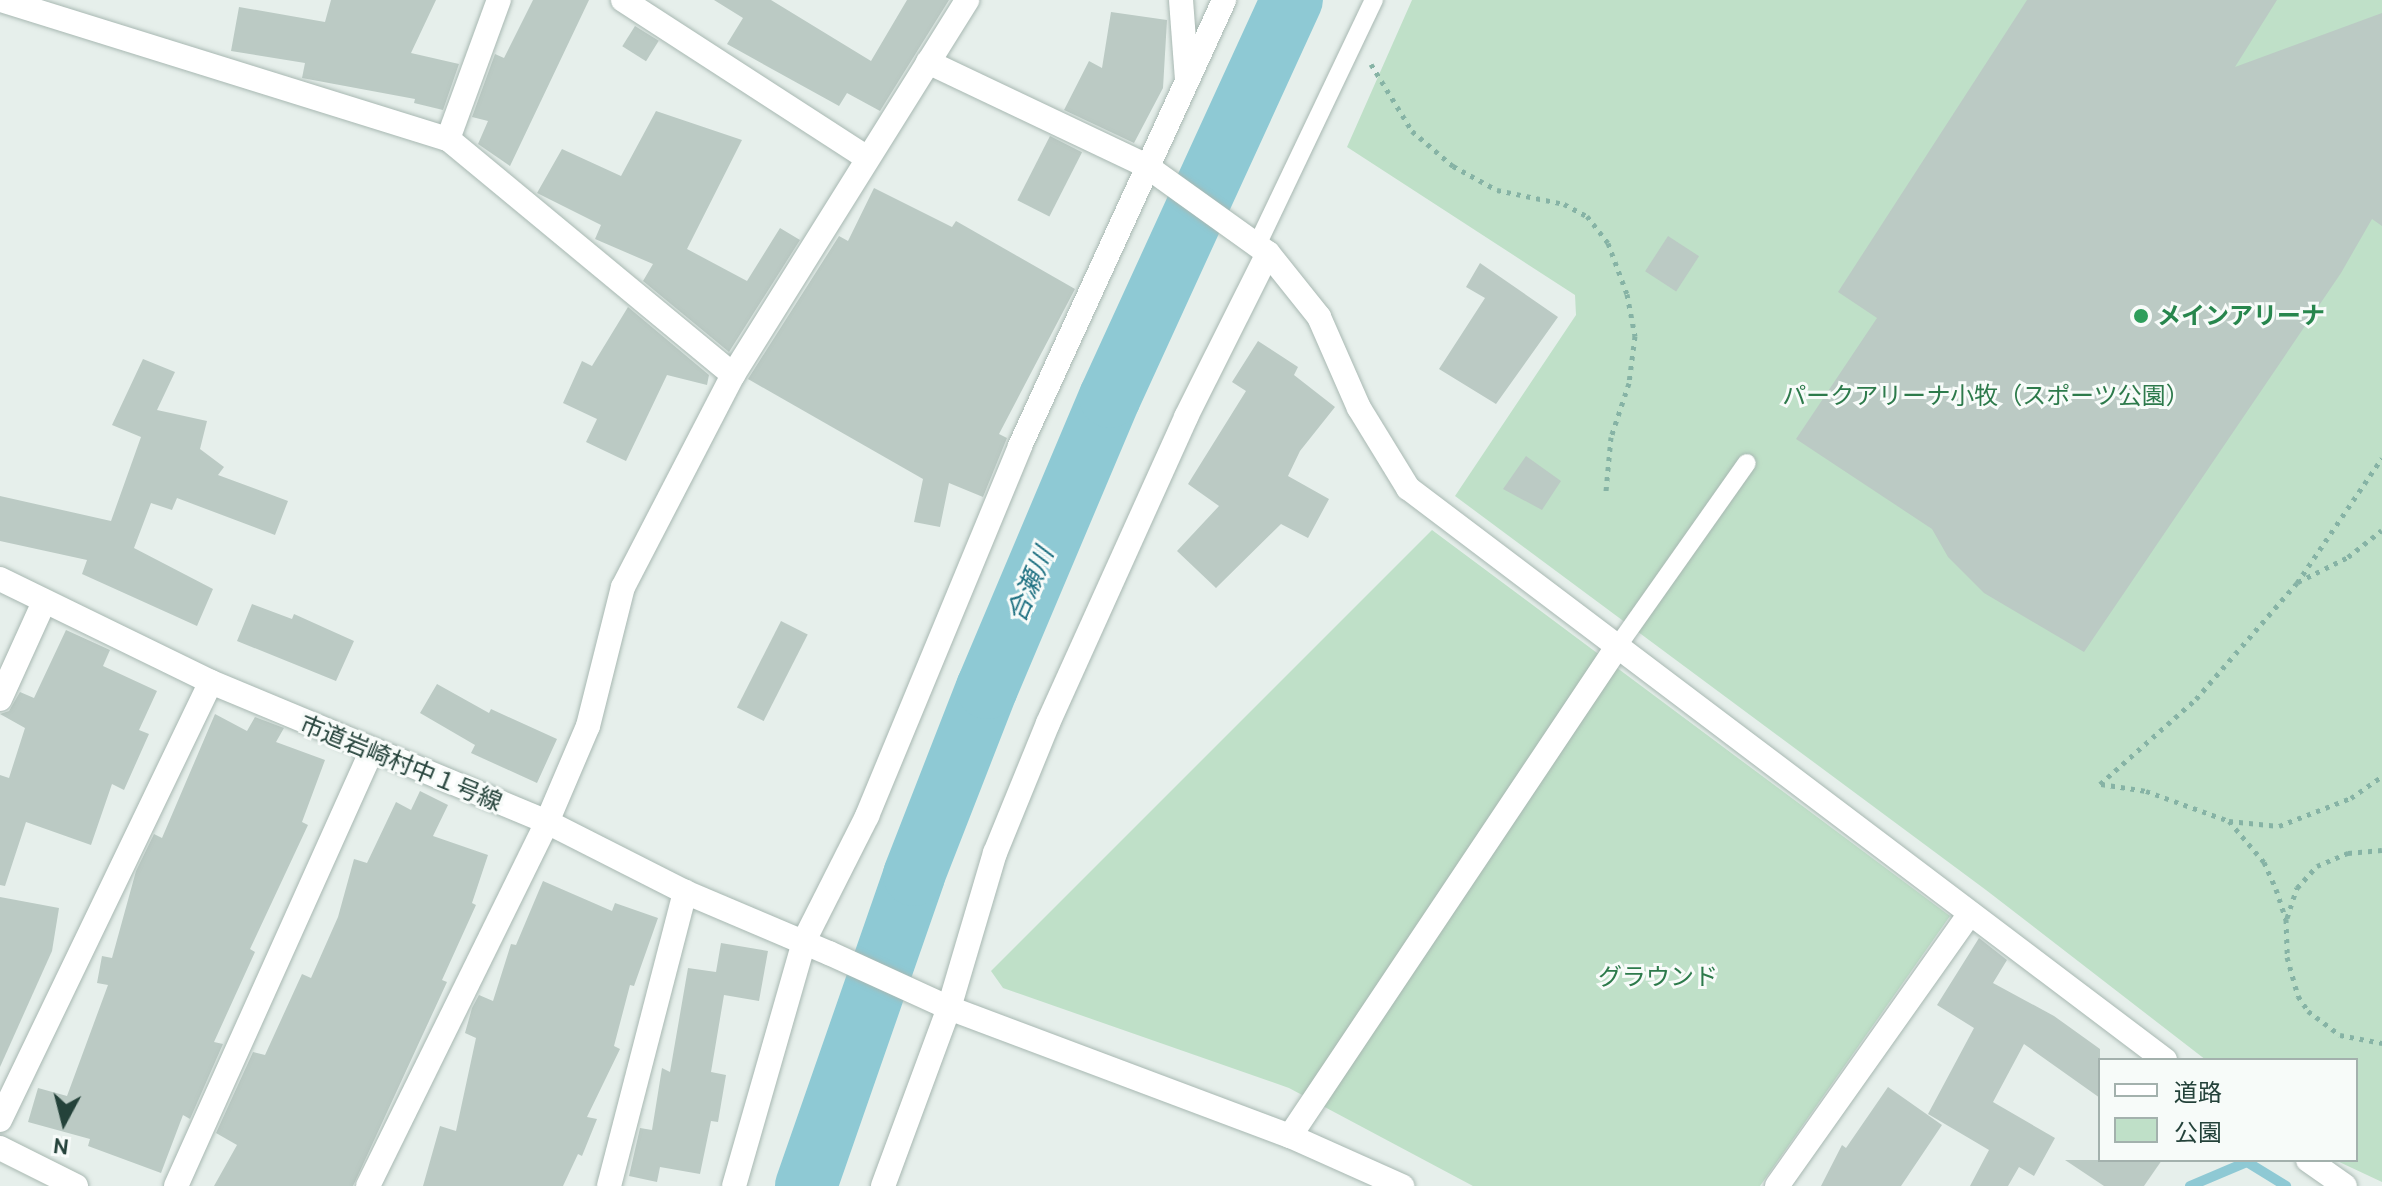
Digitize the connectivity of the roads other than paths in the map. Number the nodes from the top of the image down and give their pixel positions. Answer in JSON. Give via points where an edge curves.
{"nodes":[{"id":1,"x":499,"y":0,"type":"edge"},
{"id":2,"x":623,"y":0,"type":"edge"},
{"id":3,"x":967,"y":0,"type":"edge"},
{"id":4,"x":1181,"y":0,"type":"edge"},
{"id":5,"x":1224,"y":0,"type":"edge"},
{"id":6,"x":1372,"y":3,"type":"edge"},
{"id":7,"x":4,"y":5,"type":"edge"},
{"id":8,"x":928,"y":62,"type":"junction"},
{"id":9,"x":1188,"y":83,"type":"junction"},
{"id":10,"x":448,"y":139,"type":"junction"},
{"id":11,"x":867,"y":158,"type":"junction"},
{"id":12,"x":1145,"y":165,"type":"junction"},
{"id":13,"x":1262,"y":249,"type":"junction"},
{"id":14,"x":733,"y":375,"type":"junction"},
{"id":15,"x":1747,"y":463,"type":"dead end"},
{"id":16,"x":0,"y":579,"type":"edge"},
{"id":17,"x":44,"y":602,"type":"junction"},
{"id":18,"x":1617,"y":647,"type":"junction"},
{"id":19,"x":211,"y":682,"type":"junction"},
{"id":20,"x":0,"y":699,"type":"edge"},
{"id":21,"x":371,"y":752,"type":"junction"},
{"id":22,"x":547,"y":822,"type":"junction"},
{"id":23,"x":685,"y":892,"type":"junction"},
{"id":24,"x":1970,"y":913,"type":"junction"},
{"id":25,"x":805,"y":939,"type":"junction"},
{"id":26,"x":949,"y":1008,"type":"junction"},
{"id":27,"x":2162,"y":1058,"type":"edge"},
{"id":28,"x":0,"y":1120,"type":"edge"},
{"id":29,"x":1290,"y":1136,"type":"junction"},
{"id":30,"x":0,"y":1148,"type":"edge"},
{"id":31,"x":2311,"y":1162,"type":"edge"},
{"id":32,"x":76,"y":1186,"type":"edge"},
{"id":33,"x":176,"y":1186,"type":"edge"},
{"id":34,"x":368,"y":1186,"type":"edge"},
{"id":35,"x":609,"y":1186,"type":"edge"},
{"id":36,"x":734,"y":1186,"type":"edge"},
{"id":37,"x":883,"y":1186,"type":"edge"},
{"id":38,"x":1402,"y":1186,"type":"edge"},
{"id":39,"x":1777,"y":1186,"type":"edge"},
{"id":40,"x":2345,"y":1186,"type":"edge"}],
"edges":[{"from":1,"to":10,"type":"street"},
{"from":2,"to":11,"type":"street"},
{"from":3,"to":8,"type":"street"},
{"from":4,"to":9,"type":"street"},
{"from":5,"to":9,"type":"street"},
{"from":6,"to":13,"type":"lane"},
{"from":7,"to":10,"type":"street"},
{"from":8,"to":11,"type":"street"},
{"from":8,"to":12,"type":"street"},
{"from":9,"to":12,"type":"street"},
{"from":10,"to":14,"type":"street"},
{"from":11,"to":14,"type":"street"},
{"from":12,"to":13,"type":"street"},
{"from":12,"to":25,"type":"street","via":[[1020,446],[867,816]]},
{"from":13,"to":18,"type":"street","via":[[1319,317],[1359,408],[1408,488]]},
{"from":13,"to":26,"type":"street","via":[[1048,723],[995,853]]},
{"from":14,"to":22,"type":"street","via":[[623,587],[588,726]]},
{"from":15,"to":18,"type":"lane"},
{"from":16,"to":17,"type":"street","name":"市道岩崎村中１号線"},
{"from":17,"to":19,"type":"street","name":"市道岩崎村中１号線"},
{"from":17,"to":20,"type":"street"},
{"from":18,"to":24,"type":"street"},
{"from":18,"to":29,"type":"street"},
{"from":19,"to":21,"type":"street","name":"市道岩崎村中１号線"},
{"from":19,"to":28,"type":"street"},
{"from":21,"to":22,"type":"street","name":"市道岩崎村中１号線"},
{"from":21,"to":33,"type":"street"},
{"from":22,"to":23,"type":"street","name":"市道岩崎村中１号線"},
{"from":22,"to":34,"type":"street"},
{"from":23,"to":25,"type":"street","name":"市道岩崎村中１号線"},
{"from":23,"to":35,"type":"street"},
{"from":24,"to":27,"type":"street"},
{"from":24,"to":39,"type":"street"},
{"from":25,"to":26,"type":"street","name":"市道岩崎村中１号線"},
{"from":25,"to":36,"type":"street"},
{"from":26,"to":29,"type":"street","name":"市道岩崎村中１号線"},
{"from":26,"to":37,"type":"street"},
{"from":29,"to":38,"type":"street","name":"市道岩崎村中１号線"},
{"from":30,"to":32,"type":"street"},
{"from":31,"to":40,"type":"street"}]}
